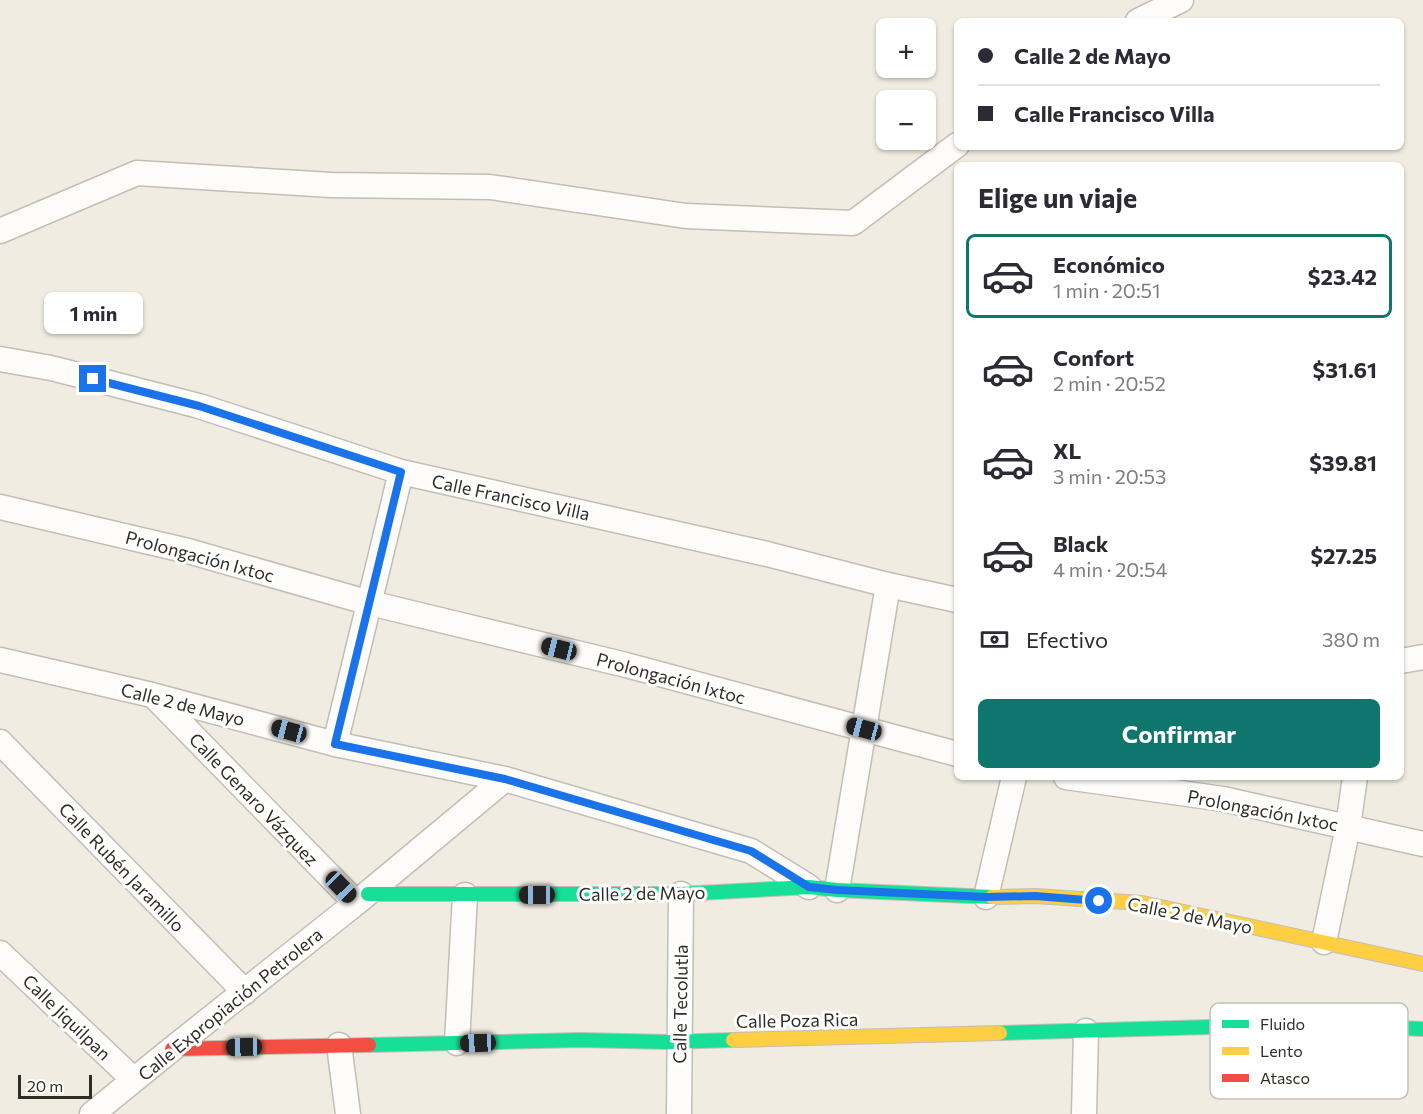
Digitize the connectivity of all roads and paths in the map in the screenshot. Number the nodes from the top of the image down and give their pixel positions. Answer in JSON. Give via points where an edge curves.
{"nodes":[{"id":1,"x":1180,"y":0,"type":"edge"},
{"id":2,"x":1144,"y":18,"type":"edge"},
{"id":3,"x":954,"y":147,"type":"edge"},
{"id":4,"x":0,"y":231,"type":"edge"},
{"id":5,"x":0,"y":359,"type":"edge"},
{"id":6,"x":401,"y":472,"type":"junction"},
{"id":7,"x":0,"y":507,"type":"edge"},
{"id":8,"x":888,"y":585,"type":"junction"},
{"id":9,"x":954,"y":599,"type":"edge"},
{"id":10,"x":370,"y":603,"type":"junction"},
{"id":11,"x":1423,"y":657,"type":"edge"},
{"id":12,"x":0,"y":660,"type":"edge"},
{"id":13,"x":1404,"y":660,"type":"edge"},
{"id":14,"x":152,"y":695,"type":"junction"},
{"id":15,"x":864,"y":729,"type":"junction"},
{"id":16,"x":0,"y":742,"type":"edge"},
{"id":17,"x":335,"y":744,"type":"junction"},
{"id":18,"x":954,"y":753,"type":"edge"},
{"id":19,"x":505,"y":779,"type":"junction"},
{"id":20,"x":1013,"y":780,"type":"edge"},
{"id":21,"x":1087,"y":780,"type":"edge"},
{"id":22,"x":1355,"y":780,"type":"edge"},
{"id":23,"x":1348,"y":826,"type":"junction"},
{"id":24,"x":1423,"y":844,"type":"edge"},
{"id":25,"x":809,"y":887,"type":"junction"},
{"id":26,"x":837,"y":890,"type":"junction"},
{"id":27,"x":681,"y":894,"type":"junction"},
{"id":28,"x":465,"y":896,"type":"junction"},
{"id":29,"x":986,"y":897,"type":"junction"},
{"id":30,"x":362,"y":898,"type":"junction"},
{"id":31,"x":1324,"y":942,"type":"junction"},
{"id":32,"x":0,"y":953,"type":"edge"},
{"id":33,"x":1423,"y":964,"type":"edge"},
{"id":34,"x":245,"y":992,"type":"junction"},
{"id":35,"x":1210,"y":1028,"type":"edge"},
{"id":36,"x":1408,"y":1028,"type":"edge"},
{"id":37,"x":1423,"y":1029,"type":"edge"},
{"id":38,"x":1086,"y":1032,"type":"junction"},
{"id":39,"x":679,"y":1041,"type":"junction"},
{"id":40,"x":457,"y":1043,"type":"junction"},
{"id":41,"x":339,"y":1045,"type":"junction"},
{"id":42,"x":172,"y":1049,"type":"junction"},
{"id":43,"x":134,"y":1080,"type":"junction"},
{"id":44,"x":92,"y":1114,"type":"edge"},
{"id":45,"x":348,"y":1114,"type":"edge"},
{"id":46,"x":679,"y":1114,"type":"edge"},
{"id":47,"x":1084,"y":1114,"type":"edge"}],
"edges":[{"from":1,"to":2,"type":"street"},
{"from":3,"to":4,"type":"street","via":[[853,223],[686,216],[490,187],[331,185],[137,173]]},
{"from":5,"to":6,"type":"street","name":"Calle Francisco Villa","via":[[199,406]]},
{"from":6,"to":8,"type":"street","name":"Calle Francisco Villa"},
{"from":6,"to":10,"type":"street"},
{"from":7,"to":10,"type":"street","name":"Prolongación Ixtoc","via":[[188,551]]},
{"from":8,"to":9,"type":"street","name":"Calle Francisco Villa"},
{"from":8,"to":15,"type":"street"},
{"from":10,"to":15,"type":"street","name":"Prolongación Ixtoc","via":[[626,665]]},
{"from":10,"to":17,"type":"street"},
{"from":11,"to":13,"type":"street"},
{"from":12,"to":14,"type":"street","name":"Calle 2 de Mayo"},
{"from":14,"to":17,"type":"street","name":"Calle 2 de Mayo"},
{"from":14,"to":30,"type":"street","name":"Calle Genaro Vázquez"},
{"from":15,"to":18,"type":"street","name":"Prolongación Ixtoc"},
{"from":15,"to":26,"type":"street"},
{"from":16,"to":34,"type":"street","name":"Calle Rubén Jaramillo"},
{"from":17,"to":19,"type":"street","name":"Calle 2 de Mayo"},
{"from":19,"to":25,"type":"street","name":"Calle 2 de Mayo","via":[[751,851]]},
{"from":19,"to":30,"type":"street","name":"Calle Expropiación Petrolera"},
{"from":20,"to":29,"type":"street"},
{"from":21,"to":23,"type":"street","name":"Prolongación Ixtoc","via":[[1223,799]]},
{"from":22,"to":23,"type":"street"},
{"from":23,"to":24,"type":"street","name":"Prolongación Ixtoc"},
{"from":23,"to":31,"type":"street"},
{"from":25,"to":26,"type":"street","name":"Calle 2 de Mayo"},
{"from":25,"to":27,"type":"street","name":"Calle 2 de Mayo"},
{"from":26,"to":29,"type":"street","name":"Calle 2 de Mayo"},
{"from":27,"to":28,"type":"street","name":"Calle 2 de Mayo"},
{"from":27,"to":39,"type":"street","name":"Calle Tecolutla"},
{"from":28,"to":30,"type":"street","name":"Calle 2 de Mayo"},
{"from":28,"to":40,"type":"street"},
{"from":29,"to":31,"type":"street","name":"Calle 2 de Mayo","via":[[1142,903]]},
{"from":30,"to":34,"type":"street","name":"Calle Expropiación Petrolera"},
{"from":31,"to":33,"type":"street","name":"Calle 2 de Mayo"},
{"from":32,"to":43,"type":"street","name":"Calle Jiquilpan"},
{"from":34,"to":42,"type":"street","name":"Calle Expropiación Petrolera"},
{"from":35,"to":38,"type":"street","name":"Calle Poza Rica"},
{"from":36,"to":37,"type":"street","name":"Calle Poza Rica"},
{"from":38,"to":39,"type":"street","name":"Calle Poza Rica"},
{"from":38,"to":47,"type":"street"},
{"from":39,"to":40,"type":"street","name":"Calle Poza Rica"},
{"from":39,"to":46,"type":"street","name":"Calle Tecolutla"},
{"from":40,"to":41,"type":"street","name":"Calle Poza Rica"},
{"from":41,"to":42,"type":"street","name":"Calle Poza Rica"},
{"from":41,"to":45,"type":"street"},
{"from":42,"to":43,"type":"street","name":"Calle Expropiación Petrolera"},
{"from":43,"to":44,"type":"street","name":"Calle Expropiación Petrolera"}]}
